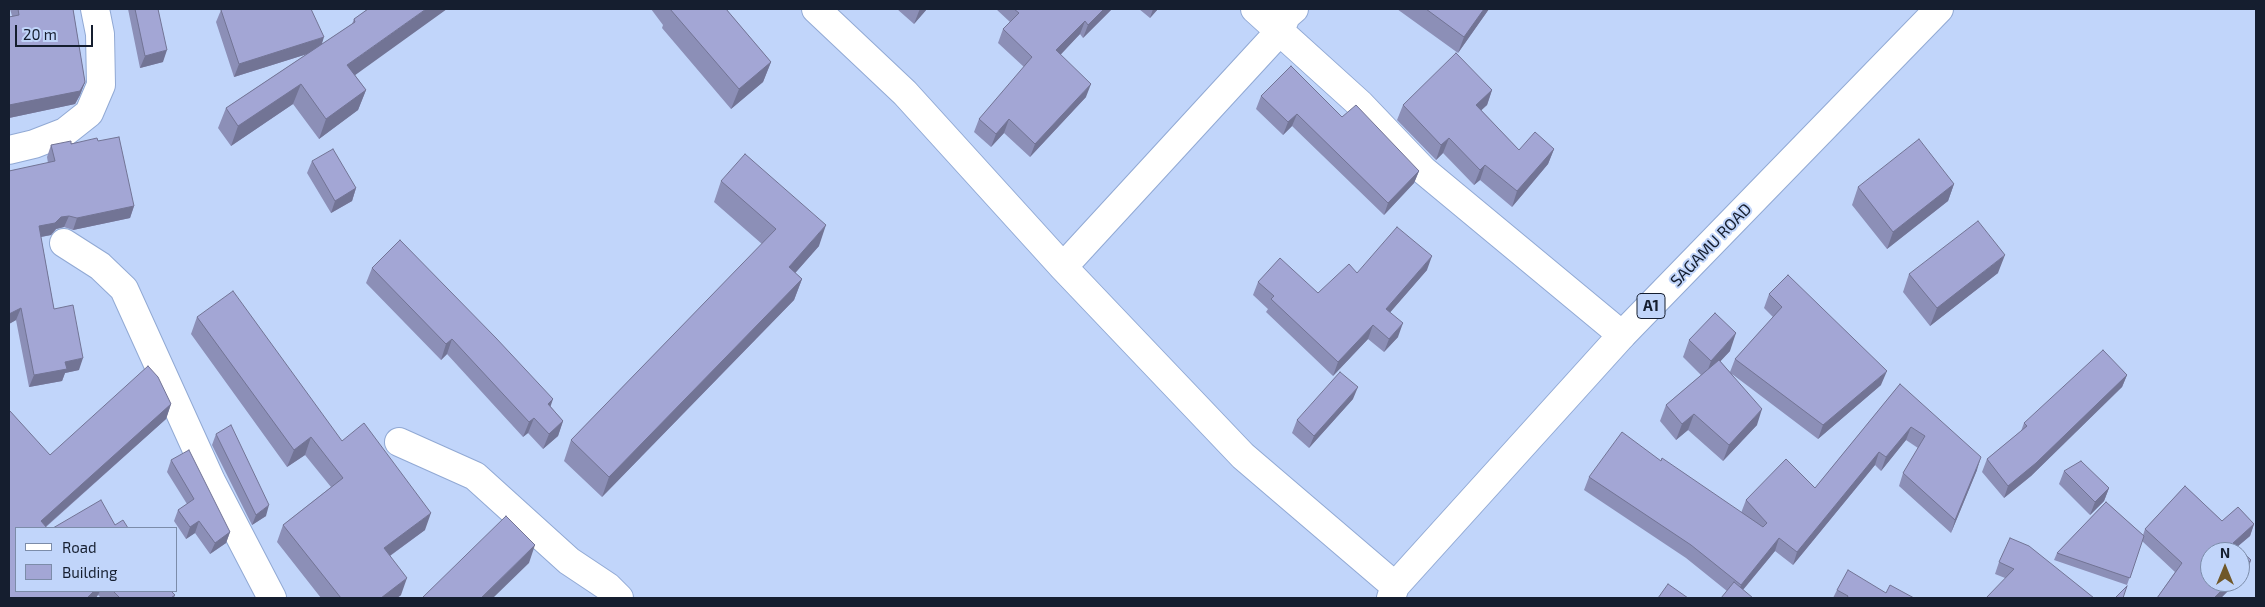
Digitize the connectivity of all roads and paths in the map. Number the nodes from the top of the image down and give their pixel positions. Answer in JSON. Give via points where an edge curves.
{"nodes":[{"id":1,"x":95,"y":9,"type":"edge"},
{"id":2,"x":816,"y":9,"type":"edge"},
{"id":3,"x":1255,"y":9,"type":"edge"},
{"id":4,"x":1939,"y":9,"type":"edge"},
{"id":5,"x":1287,"y":20,"type":"edge"},
{"id":6,"x":9,"y":150,"type":"edge"},
{"id":7,"x":64,"y":243,"type":"dead end"},
{"id":8,"x":1063,"y":267,"type":"junction"},
{"id":9,"x":1622,"y":336,"type":"junction"},
{"id":10,"x":399,"y":442,"type":"dead end"},
{"id":11,"x":1393,"y":592,"type":"edge"},
{"id":12,"x":608,"y":595,"type":"edge"},
{"id":13,"x":272,"y":598,"type":"edge"}],
"edges":[{"from":1,"to":6,"type":"main road","via":[[100,34],[101,85],[89,113],[65,132]]},
{"from":2,"to":8,"type":"main road","via":[[905,93]]},
{"from":3,"to":5,"type":"main road"},
{"from":4,"to":9,"type":"main road","name":"SAGAMU ROAD","number":"A1"},
{"from":5,"to":8,"type":"main road"},
{"from":5,"to":9,"type":"main road","via":[[1423,170]]},
{"from":7,"to":13,"type":"main road","via":[[100,266],[124,289],[211,481]]},
{"from":8,"to":11,"type":"main road","via":[[1243,456]]},
{"from":9,"to":11,"type":"main road","name":"SAGAMU ROAD","number":"A1"},
{"from":10,"to":12,"type":"main road","via":[[475,476]]}]}
